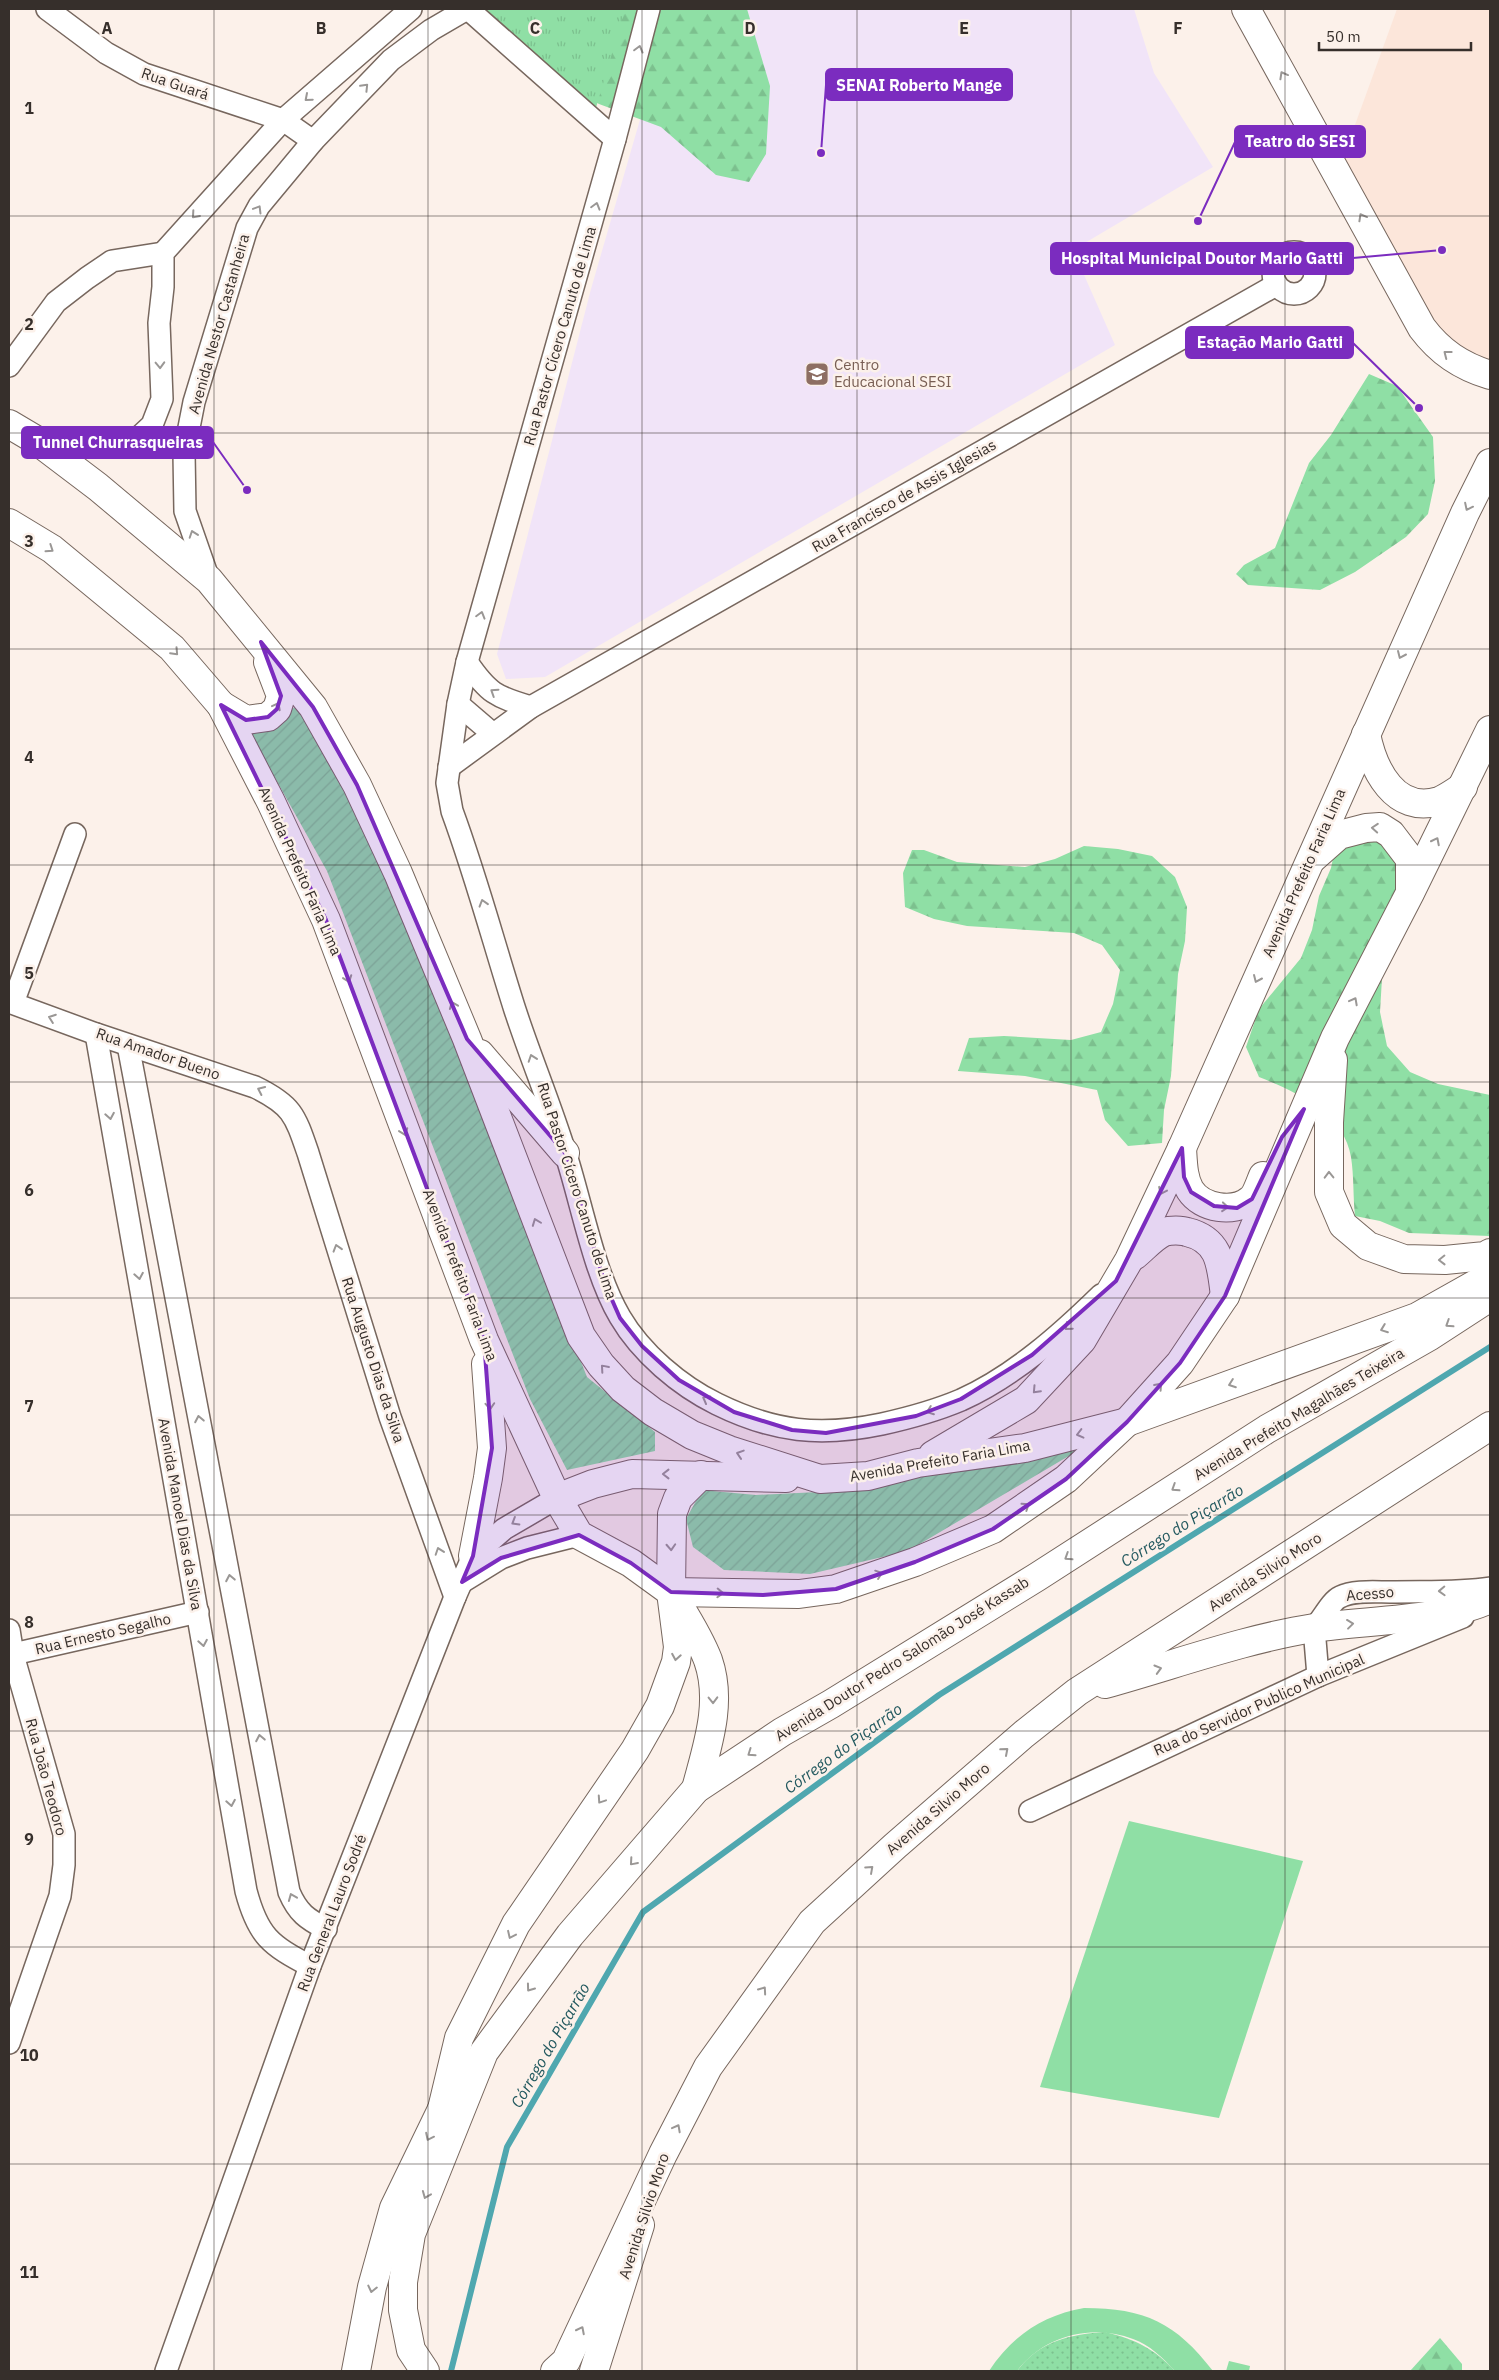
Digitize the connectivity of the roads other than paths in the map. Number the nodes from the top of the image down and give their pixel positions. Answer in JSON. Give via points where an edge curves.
{"nodes":[{"id":1,"x":47,"y":9,"type":"edge"},
{"id":2,"x":411,"y":9,"type":"edge"},
{"id":3,"x":467,"y":9,"type":"edge"},
{"id":4,"x":649,"y":9,"type":"edge"},
{"id":5,"x":1246,"y":9,"type":"edge"},
{"id":6,"x":283,"y":120,"type":"junction"},
{"id":7,"x":615,"y":139,"type":"junction"},
{"id":8,"x":313,"y":141,"type":"junction"},
{"id":9,"x":163,"y":253,"type":"junction"},
{"id":10,"x":1276,"y":285,"type":"dead end"},
{"id":11,"x":9,"y":366,"type":"edge"},
{"id":12,"x":1490,"y":375,"type":"edge"},
{"id":13,"x":9,"y":424,"type":"edge"},
{"id":14,"x":36,"y":440,"type":"junction"},
{"id":15,"x":1490,"y":463,"type":"edge"},
{"id":16,"x":9,"y":523,"type":"edge"},
{"id":17,"x":209,"y":580,"type":"junction"},
{"id":18,"x":261,"y":642,"type":"junction"},
{"id":19,"x":467,"y":662,"type":"junction"},
{"id":20,"x":458,"y":704,"type":"junction"},
{"id":21,"x":221,"y":705,"type":"junction"},
{"id":22,"x":532,"y":707,"type":"junction"},
{"id":23,"x":1489,"y":733,"type":"edge"},
{"id":24,"x":494,"y":734,"type":"junction"},
{"id":25,"x":1366,"y":734,"type":"junction"},
{"id":26,"x":449,"y":768,"type":"junction"},
{"id":27,"x":1463,"y":787,"type":"junction"},
{"id":28,"x":75,"y":834,"type":"dead end"},
{"id":29,"x":1307,"y":864,"type":"junction"},
{"id":30,"x":1410,"y":893,"type":"junction"},
{"id":31,"x":11,"y":1003,"type":"edge"},
{"id":32,"x":96,"y":1034,"type":"junction"},
{"id":33,"x":1335,"y":1038,"type":"junction"},
{"id":34,"x":467,"y":1040,"type":"junction"},
{"id":35,"x":128,"y":1045,"type":"junction"},
{"id":36,"x":134,"y":1070,"type":"junction"},
{"id":37,"x":104,"y":1077,"type":"junction"},
{"id":38,"x":1304,"y":1109,"type":"junction"},
{"id":39,"x":297,"y":1121,"type":"joint"},
{"id":40,"x":1182,"y":1148,"type":"junction"},
{"id":41,"x":565,"y":1153,"type":"junction"},
{"id":42,"x":1490,"y":1253,"type":"edge"},
{"id":43,"x":1122,"y":1271,"type":"junction"},
{"id":44,"x":1490,"y":1276,"type":"edge"},
{"id":45,"x":1224,"y":1296,"type":"junction"},
{"id":46,"x":1490,"y":1297,"type":"edge"},
{"id":47,"x":484,"y":1340,"type":"junction"},
{"id":48,"x":1127,"y":1422,"type":"junction"},
{"id":49,"x":1490,"y":1426,"type":"edge"},
{"id":50,"x":918,"y":1463,"type":"junction"},
{"id":51,"x":702,"y":1474,"type":"junction"},
{"id":52,"x":820,"y":1480,"type":"junction"},
{"id":53,"x":558,"y":1498,"type":"junction"},
{"id":54,"x":1108,"y":1530,"type":"joint"},
{"id":55,"x":579,"y":1535,"type":"junction"},
{"id":56,"x":473,"y":1556,"type":"junction"},
{"id":57,"x":1490,"y":1588,"type":"edge"},
{"id":58,"x":458,"y":1590,"type":"junction"},
{"id":59,"x":671,"y":1592,"type":"junction"},
{"id":60,"x":1490,"y":1600,"type":"edge"},
{"id":61,"x":1490,"y":1604,"type":"edge"},
{"id":62,"x":198,"y":1612,"type":"junction"},
{"id":63,"x":1314,"y":1628,"type":"junction"},
{"id":64,"x":9,"y":1630,"type":"edge"},
{"id":65,"x":11,"y":1655,"type":"edge"},
{"id":66,"x":1318,"y":1676,"type":"junction"},
{"id":67,"x":1077,"y":1692,"type":"junction"},
{"id":68,"x":696,"y":1789,"type":"junction"},
{"id":69,"x":1030,"y":1811,"type":"dead end"},
{"id":70,"x":326,"y":1930,"type":"junction"},
{"id":71,"x":310,"y":1966,"type":"junction"},
{"id":72,"x":9,"y":2043,"type":"edge"},
{"id":73,"x":484,"y":2052,"type":"junction"},
{"id":74,"x":442,"y":2109,"type":"junction"},
{"id":75,"x":656,"y":2172,"type":"junction"},
{"id":76,"x":422,"y":2367,"type":"edge"},
{"id":77,"x":166,"y":2371,"type":"edge"},
{"id":78,"x":356,"y":2371,"type":"edge"},
{"id":79,"x":555,"y":2371,"type":"edge"},
{"id":80,"x":594,"y":2371,"type":"edge"}],
"edges":[{"from":1,"to":6,"type":"street","name":"Rua Guará","via":[[106,53],[144,74]]},
{"from":2,"to":6,"type":"street","one_way":true},
{"from":3,"to":7,"type":"street"},
{"from":8,"to":3,"type":"street","name":"Avenida Nestor Castanheira","one_way":true,"via":[[392,60],[431,30]]},
{"from":7,"to":4,"type":"street","name":"Rua Pastor Cícero Canuto de Lima","one_way":true},
{"from":12,"to":5,"type":"main road","one_way":true,"via":[[1452,359],[1434,344],[1422,328]]},
{"from":6,"to":8,"type":"street","name":"Rua Guará"},
{"from":6,"to":9,"type":"street","one_way":true},
{"from":19,"to":7,"type":"street","name":"Rua Pastor Cícero Canuto de Lima","one_way":true},
{"from":17,"to":8,"type":"street","name":"Avenida Nestor Castanheira","one_way":true,"via":[[185,511],[184,453],[194,402],[247,228],[259,206]]},
{"from":9,"to":11,"type":"street","via":[[112,261],[87,278],[56,302]]},
{"from":9,"to":14,"type":"street","one_way":true,"via":[[159,323],[162,399],[152,425],[137,438],[116,447]]},
{"from":10,"to":22,"type":"street","name":"Rua Francisco de Assis Iglesias"},
{"from":13,"to":14,"type":"main road","name":"Avenida Prefeito Faria Lima"},
{"from":14,"to":17,"type":"main road","name":"Avenida Prefeito Faria Lima"},
{"from":15,"to":25,"type":"main road","name":"Avenida Prefeito Faria Lima","one_way":true},
{"from":16,"to":21,"type":"main road","name":"Avenida Prefeito Faria Lima","one_way":true,"via":[[52,549],[172,648]]},
{"from":17,"to":18,"type":"main road","name":"Avenida Prefeito Faria Lima"},
{"from":21,"to":18,"type":"main road","one_way":true,"via":[[246,720],[268,717],[277,709],[281,696]]},
{"from":34,"to":18,"type":"main road","name":"Avenida Prefeito Faria Lima","one_way":true,"via":[[398,873],[357,785],[313,707]]},
{"from":19,"to":20,"type":"street","name":"Rua Pastor Cícero Canuto de Lima"},
{"from":22,"to":19,"type":"street","one_way":true,"via":[[491,692]]},
{"from":20,"to":24,"type":"street"},
{"from":20,"to":26,"type":"street","name":"Rua Pastor Cícero Canuto de Lima"},
{"from":21,"to":47,"type":"main road","name":"Avenida Prefeito Faria Lima","one_way":true,"via":[[326,920]]},
{"from":22,"to":24,"type":"street"},
{"from":23,"to":27,"type":"main road"},
{"from":24,"to":26,"type":"street"},
{"from":25,"to":27,"type":"main road","via":[[1380,775],[1400,798],[1417,803],[1439,801]]},
{"from":25,"to":29,"type":"main road","name":"Avenida Prefeito Faria Lima"},
{"from":41,"to":26,"type":"street","name":"Rua Pastor Cícero Canuto de Lima","one_way":true,"via":[[452,811],[447,783]]},
{"from":30,"to":27,"type":"main road","one_way":true},
{"from":28,"to":31,"type":"street"},
{"from":30,"to":29,"type":"main road","one_way":true,"via":[[1410,859],[1392,834],[1380,827],[1339,835]]},
{"from":29,"to":40,"type":"main road","name":"Avenida Prefeito Faria Lima","one_way":true},
{"from":33,"to":30,"type":"main road","one_way":true},
{"from":32,"to":31,"type":"street","name":"Rua Amador Bueno","one_way":true},
{"from":32,"to":35,"type":"street","name":"Rua Amador Bueno"},
{"from":32,"to":37,"type":"street","name":"Avenida Manoel Dias da Silva"},
{"from":33,"to":38,"type":"main road"},
{"from":42,"to":33,"type":"main road","one_way":true,"via":[[1445,1260],[1404,1259],[1368,1246],[1343,1225],[1329,1192],[1329,1122]]},
{"from":34,"to":41,"type":"main road"},
{"from":52,"to":34,"type":"main road","name":"Avenida Prefeito Faria Lima","one_way":true,"via":[[692,1435],[652,1412],[623,1389],[601,1365],[581,1336]]},
{"from":35,"to":36,"type":"street"},
{"from":39,"to":35,"type":"street","name":"Rua Amador Bueno","one_way":true,"via":[[274,1096],[255,1087]]},
{"from":36,"to":37,"type":"street"},
{"from":70,"to":36,"type":"street","one_way":true,"via":[[296,1907],[289,1892]]},
{"from":37,"to":62,"type":"street","name":"Avenida Manoel Dias da Silva","one_way":true},
{"from":40,"to":38,"type":"main road","one_way":true,"via":[[1184,1177],[1191,1192],[1214,1206],[1237,1208],[1252,1199],[1282,1138]]},
{"from":38,"to":45,"type":"main road"},
{"from":58,"to":39,"type":"street","name":"Rua Augusto Dias da Silva","one_way":true,"via":[[390,1417]]},
{"from":40,"to":43,"type":"main road","name":"Avenida Prefeito Faria Lima","one_way":true},
{"from":43,"to":41,"type":"street","name":"Rua Pastor Cícero Canuto de Lima","one_way":true,"via":[[1066,1329],[997,1379],[961,1399],[916,1416],[856,1430],[826,1433],[792,1430],[734,1412],[702,1397],[642,1346],[620,1318],[605,1284]]},
{"from":43,"to":45,"type":"main road","via":[[1165,1232],[1184,1231],[1200,1235],[1211,1244],[1220,1261]]},
{"from":43,"to":50,"type":"main road","name":"Avenida Prefeito Faria Lima","one_way":true,"via":[[1082,1340],[1026,1400]]},
{"from":44,"to":48,"type":"main road","name":"Avenida Prefeito Magalhães Teixeira","one_way":true,"via":[[1417,1317]]},
{"from":48,"to":45,"type":"main road","one_way":true,"via":[[1180,1363]]},
{"from":46,"to":54,"type":"main road","name":"Avenida Prefeito Magalhães Teixeira","one_way":true,"via":[[1430,1336],[1267,1429]]},
{"from":47,"to":53,"type":"main road","name":"Avenida Prefeito Faria Lima"},
{"from":47,"to":56,"type":"main road","one_way":true,"via":[[492,1448]]},
{"from":48,"to":50,"type":"main road","name":"Avenida Prefeito Faria Lima","one_way":true,"via":[[1025,1448]]},
{"from":59,"to":48,"type":"main road","one_way":true,"via":[[799,1594],[836,1589],[915,1562],[993,1529],[1066,1479]]},
{"from":49,"to":67,"type":"main road","name":"Avenida Silvio Moro"},
{"from":50,"to":52,"type":"main road","name":"Avenida Prefeito Faria Lima","via":[[868,1476]]},
{"from":51,"to":52,"type":"main road"},
{"from":51,"to":53,"type":"main road","one_way":true,"via":[[632,1474],[593,1484]]},
{"from":51,"to":59,"type":"main road","one_way":true,"via":[[678,1498],[672,1514]]},
{"from":53,"to":55,"type":"main road","name":"Avenida Prefeito Faria Lima"},
{"from":53,"to":56,"type":"street","name":"Rua General Lauro Sodré","one_way":true,"via":[[504,1529]]},
{"from":54,"to":68,"type":"main road","name":"Avenida Doutor Pedro Salomão José Kassab","one_way":true},
{"from":55,"to":58,"type":"street","via":[[502,1558],[482,1568]]},
{"from":55,"to":59,"type":"main road","via":[[631,1562]]},
{"from":56,"to":58,"type":"street","name":"Rua General Lauro Sodré"},
{"from":57,"to":63,"type":"street","name":"Acesso","one_way":true,"via":[[1348,1594],[1330,1604],[1326,1615]]},
{"from":58,"to":70,"type":"street","name":"Rua General Lauro Sodré"},
{"from":59,"to":68,"type":"main road","name":"Avenida Doutor Pedro Salomão José Kassab","one_way":true,"via":[[702,1647],[713,1688],[712,1728]]},
{"from":59,"to":74,"type":"main road","one_way":true,"via":[[678,1647],[660,1706],[635,1750],[516,1924],[459,2038]]},
{"from":63,"to":60,"type":"main road","one_way":true,"via":[[1456,1610]]},
{"from":61,"to":66,"type":"street","name":"Rua do Servidor Publico Municipal"},
{"from":62,"to":65,"type":"street","name":"Rua Ernesto Segalho"},
{"from":62,"to":71,"type":"street","name":"Avenida Manoel Dias da Silva","one_way":true,"via":[[253,1916],[264,1935],[281,1951]]},
{"from":63,"to":66,"type":"street"},
{"from":67,"to":63,"type":"main road","one_way":true},
{"from":64,"to":65,"type":"street","name":"Rua João Teodoro"},
{"from":65,"to":72,"type":"street","name":"Rua João Teodoro","via":[[64,1834],[64,1865],[60,1896]]},
{"from":66,"to":69,"type":"street","name":"Rua do Servidor Publico Municipal"},
{"from":75,"to":67,"type":"main road","name":"Avenida Silvio Moro","one_way":true,"via":[[708,2067],[812,1922],[1024,1734]]},
{"from":68,"to":73,"type":"main road","name":"Avenida Doutor Pedro Salomão José Kassab","one_way":true,"via":[[570,1935]]},
{"from":70,"to":71,"type":"street","name":"Rua General Lauro Sodré"},
{"from":71,"to":77,"type":"street","name":"Rua General Lauro Sodré"},
{"from":73,"to":74,"type":"main road","name":"Avenida Doutor Pedro Salomão José Kassab"},
{"from":73,"to":76,"type":"main road","one_way":true,"via":[[411,2234],[403,2282],[403,2310],[411,2350]]},
{"from":74,"to":78,"type":"main road","name":"Avenida Doutor Pedro Salomão José Kassab","one_way":true,"via":[[394,2208],[372,2288]]},
{"from":79,"to":75,"type":"main road","one_way":true,"via":[[566,2361]]},
{"from":75,"to":80,"type":"main road","name":"Avenida Silvio Moro"}]}
